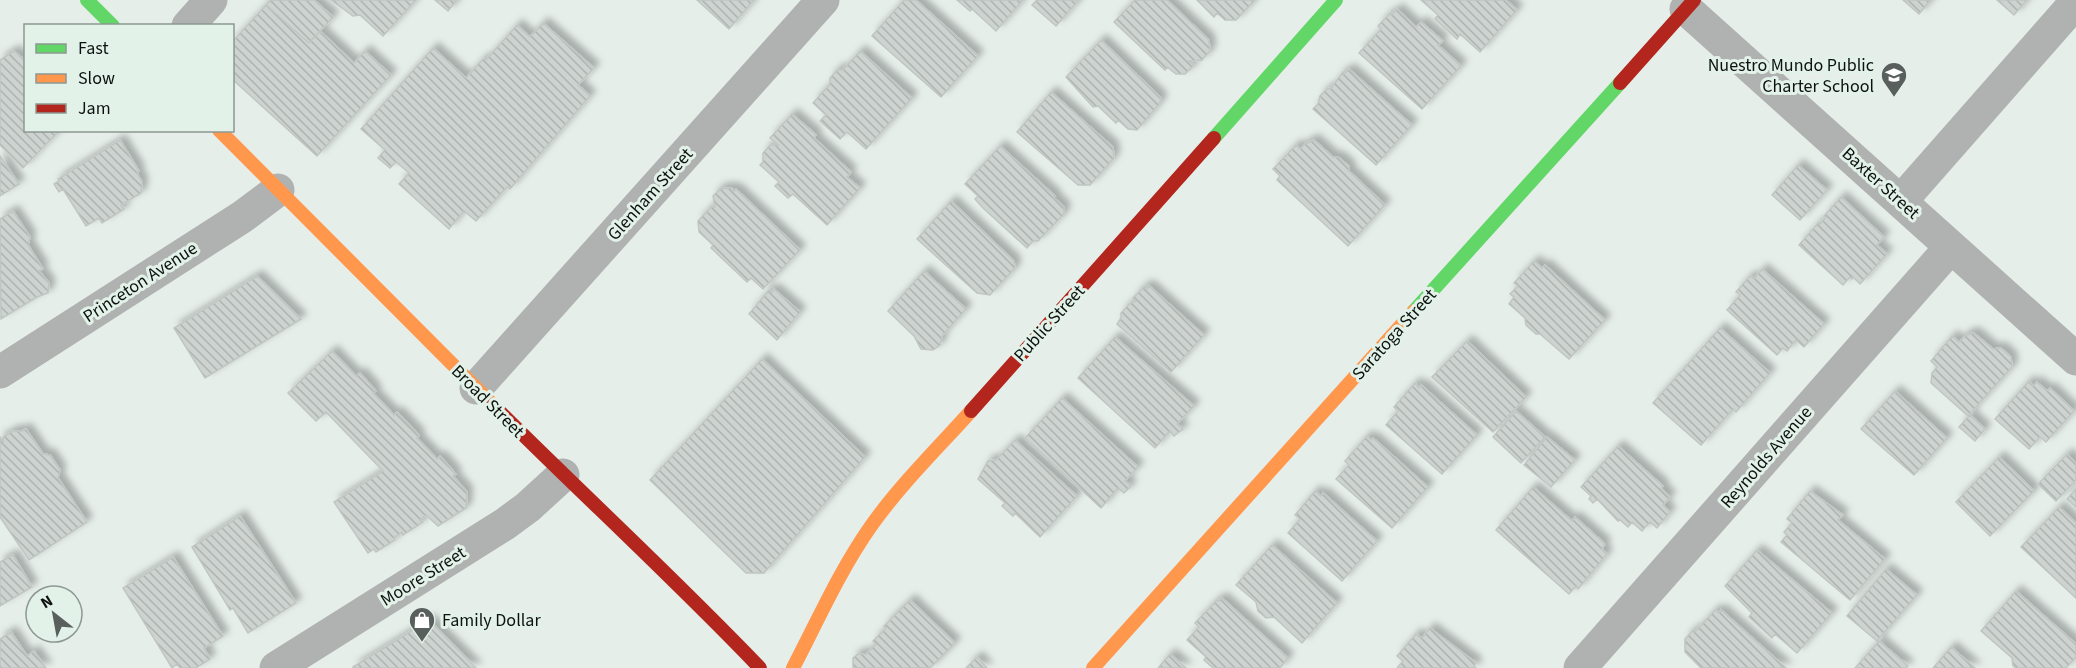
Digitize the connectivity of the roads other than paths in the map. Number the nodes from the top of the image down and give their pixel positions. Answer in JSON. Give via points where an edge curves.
{"nodes":[{"id":1,"x":87,"y":0,"type":"edge"},
{"id":2,"x":211,"y":0,"type":"edge"},
{"id":3,"x":823,"y":0,"type":"edge"},
{"id":4,"x":1336,"y":0,"type":"edge"},
{"id":5,"x":2076,"y":2,"type":"edge"},
{"id":6,"x":1690,"y":5,"type":"edge"},
{"id":7,"x":111,"y":24,"type":"edge"},
{"id":8,"x":190,"y":24,"type":"edge"},
{"id":9,"x":221,"y":132,"type":"edge"},
{"id":10,"x":278,"y":190,"type":"junction"},
{"id":11,"x":1901,"y":201,"type":"junction"},
{"id":12,"x":1951,"y":247,"type":"junction"},
{"id":13,"x":2076,"y":359,"type":"edge"},
{"id":14,"x":0,"y":372,"type":"edge"},
{"id":15,"x":476,"y":388,"type":"junction"},
{"id":16,"x":562,"y":475,"type":"junction"},
{"id":17,"x":276,"y":668,"type":"edge"},
{"id":18,"x":760,"y":668,"type":"edge"},
{"id":19,"x":793,"y":668,"type":"edge"},
{"id":20,"x":1093,"y":668,"type":"edge"},
{"id":21,"x":1580,"y":668,"type":"edge"}],
"edges":[{"from":1,"to":7,"type":"main road"},
{"from":2,"to":8,"type":"street"},
{"from":3,"to":15,"type":"street","name":"Glenham Street"},
{"from":4,"to":19,"type":"main road","name":"Public Street","via":[[883,510],[850,560]]},
{"from":5,"to":11,"type":"street"},
{"from":6,"to":11,"type":"street","name":"Baxter Street"},
{"from":6,"to":20,"type":"main road","name":"Saratoga Street"},
{"from":9,"to":10,"type":"main road","name":"Broad Street"},
{"from":10,"to":14,"type":"street","name":"Princeton Avenue"},
{"from":10,"to":15,"type":"main road","name":"Broad Street"},
{"from":11,"to":12,"type":"street","name":"Baxter Street"},
{"from":12,"to":13,"type":"street","name":"Baxter Street"},
{"from":12,"to":21,"type":"street","name":"Reynolds Avenue"},
{"from":15,"to":16,"type":"main road","name":"Broad Street"},
{"from":16,"to":17,"type":"street","name":"Moore Street","via":[[505,524]]},
{"from":16,"to":18,"type":"main road","name":"Broad Street"}]}
